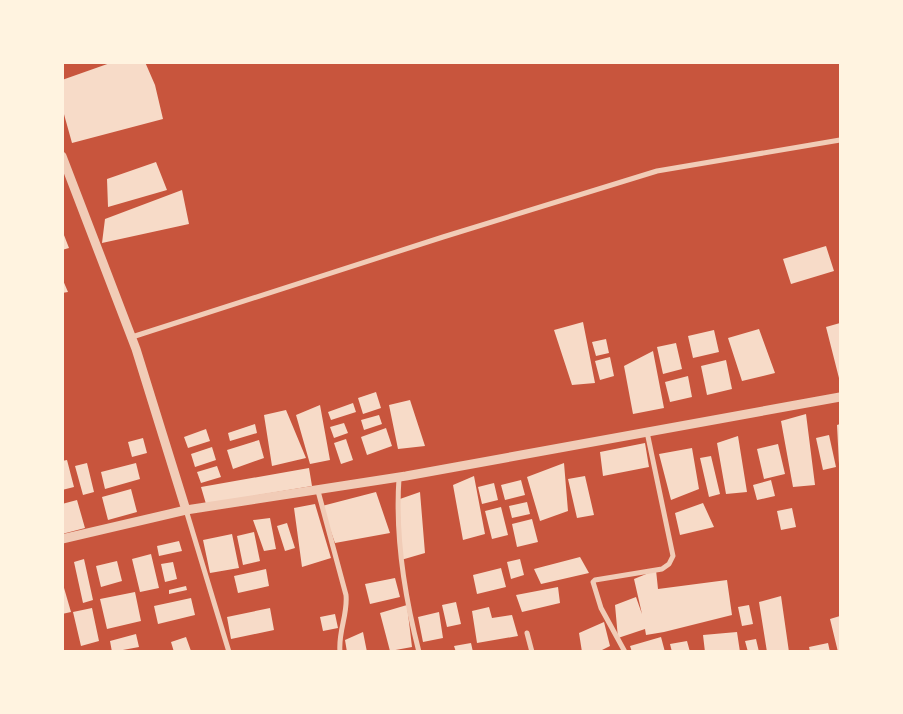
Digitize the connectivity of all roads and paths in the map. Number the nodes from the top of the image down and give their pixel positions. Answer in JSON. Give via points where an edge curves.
{"nodes":[{"id":1,"x":840,"y":140,"type":"edge"},
{"id":2,"x":62,"y":156,"type":"edge"},
{"id":3,"x":132,"y":338,"type":"junction"},
{"id":4,"x":840,"y":396,"type":"edge"},
{"id":5,"x":647,"y":431,"type":"junction"},
{"id":6,"x":399,"y":478,"type":"junction"},
{"id":7,"x":318,"y":491,"type":"junction"},
{"id":8,"x":186,"y":510,"type":"junction"},
{"id":9,"x":62,"y":539,"type":"edge"},
{"id":10,"x":526,"y":633,"type":"dead end"},
{"id":11,"x":229,"y":652,"type":"edge"},
{"id":12,"x":340,"y":652,"type":"edge"},
{"id":13,"x":419,"y":652,"type":"edge"},
{"id":14,"x":532,"y":652,"type":"edge"},
{"id":15,"x":625,"y":652,"type":"edge"}],
"edges":[{"from":1,"to":3,"type":"street","via":[[657,171]]},
{"from":2,"to":3,"type":"street"},
{"from":3,"to":8,"type":"street"},
{"from":4,"to":5,"type":"street"},
{"from":5,"to":6,"type":"street"},
{"from":5,"to":15,"type":"street","via":[[674,556],[662,569],[594,581],[593,588],[601,608]]},
{"from":6,"to":7,"type":"street"},
{"from":6,"to":13,"type":"street","via":[[398,530],[405,597]]},
{"from":7,"to":8,"type":"street"},
{"from":7,"to":12,"type":"street","via":[[346,595],[347,607],[340,627]]},
{"from":8,"to":9,"type":"street"},
{"from":8,"to":11,"type":"street"},
{"from":10,"to":14,"type":"street"}]}
